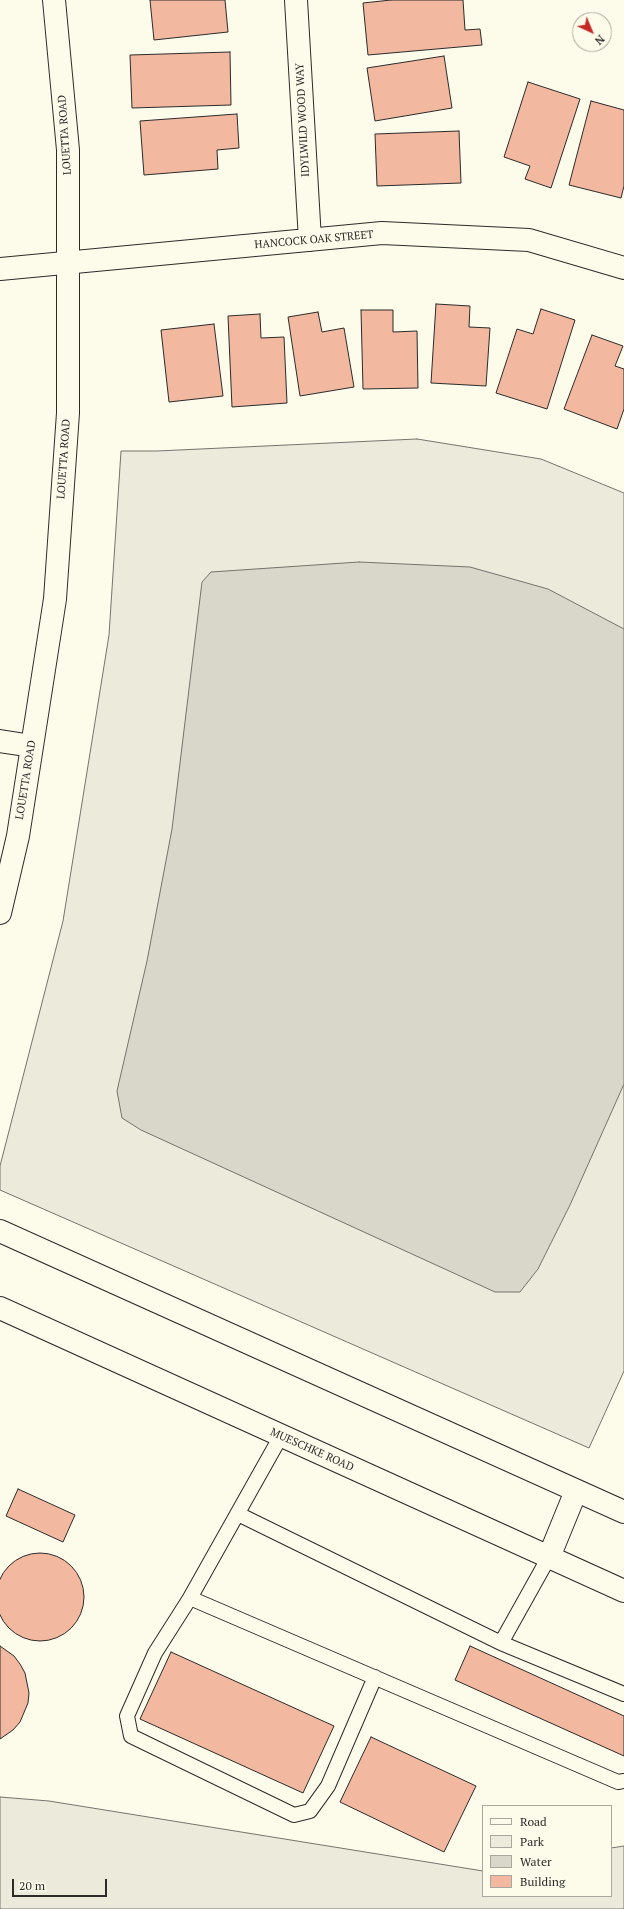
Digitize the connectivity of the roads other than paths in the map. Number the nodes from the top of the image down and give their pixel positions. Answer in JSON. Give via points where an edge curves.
{"nodes":[{"id":1,"x":54,"y":0,"type":"edge"},
{"id":2,"x":296,"y":0,"type":"edge"},
{"id":3,"x":310,"y":240,"type":"junction"},
{"id":4,"x":68,"y":263,"type":"junction"},
{"id":5,"x":624,"y":268,"type":"edge"},
{"id":6,"x":0,"y":269,"type":"edge"},
{"id":7,"x":0,"y":741,"type":"edge"},
{"id":8,"x":32,"y":746,"type":"junction"},
{"id":9,"x":0,"y":913,"type":"edge"},
{"id":10,"x":0,"y":1231,"type":"edge"},
{"id":11,"x":0,"y":1308,"type":"edge"},
{"id":12,"x":282,"y":1436,"type":"junction"},
{"id":13,"x":576,"y":1491,"type":"junction"},
{"id":14,"x":624,"y":1512,"type":"edge"},
{"id":15,"x":238,"y":1514,"type":"junction"},
{"id":16,"x":549,"y":1557,"type":"junction"},
{"id":17,"x":624,"y":1591,"type":"edge"},
{"id":18,"x":190,"y":1598,"type":"junction"},
{"id":19,"x":501,"y":1643,"type":"junction"},
{"id":20,"x":375,"y":1677,"type":"junction"},
{"id":21,"x":624,"y":1694,"type":"edge"},
{"id":22,"x":624,"y":1781,"type":"edge"}],
"edges":[{"from":1,"to":4,"type":"main road","name":"LOUETTA ROAD","via":[[68,150]]},
{"from":2,"to":3,"type":"main road","name":"IDYLWILD WOOD WAY"},
{"from":3,"to":4,"type":"main road","name":"HANCOCK OAK STREET"},
{"from":3,"to":5,"type":"main road","name":"HANCOCK OAK STREET","via":[[382,233],[529,240]]},
{"from":4,"to":6,"type":"main road","name":"HANCOCK OAK STREET"},
{"from":4,"to":8,"type":"main road","name":"LOUETTA ROAD","via":[[68,413],[55,599]]},
{"from":7,"to":8,"type":"main road"},
{"from":8,"to":9,"type":"main road","name":"LOUETTA ROAD","via":[[18,836]]},
{"from":10,"to":13,"type":"main road"},
{"from":11,"to":12,"type":"main road","name":"MUESCHKE ROAD"},
{"from":12,"to":15,"type":"lane"},
{"from":12,"to":16,"type":"main road","name":"MUESCHKE ROAD"},
{"from":13,"to":14,"type":"main road"},
{"from":13,"to":16,"type":"main road"},
{"from":15,"to":18,"type":"lane"},
{"from":15,"to":19,"type":"lane"},
{"from":16,"to":17,"type":"main road","name":"MUESCHKE ROAD"},
{"from":16,"to":19,"type":"lane"},
{"from":18,"to":20,"type":"lane"},
{"from":18,"to":20,"type":"lane","via":[[155,1653],[127,1716],[132,1736],[294,1815],[310,1811],[328,1786]]},
{"from":19,"to":21,"type":"lane"},
{"from":20,"to":22,"type":"lane","via":[[618,1782]]}]}
